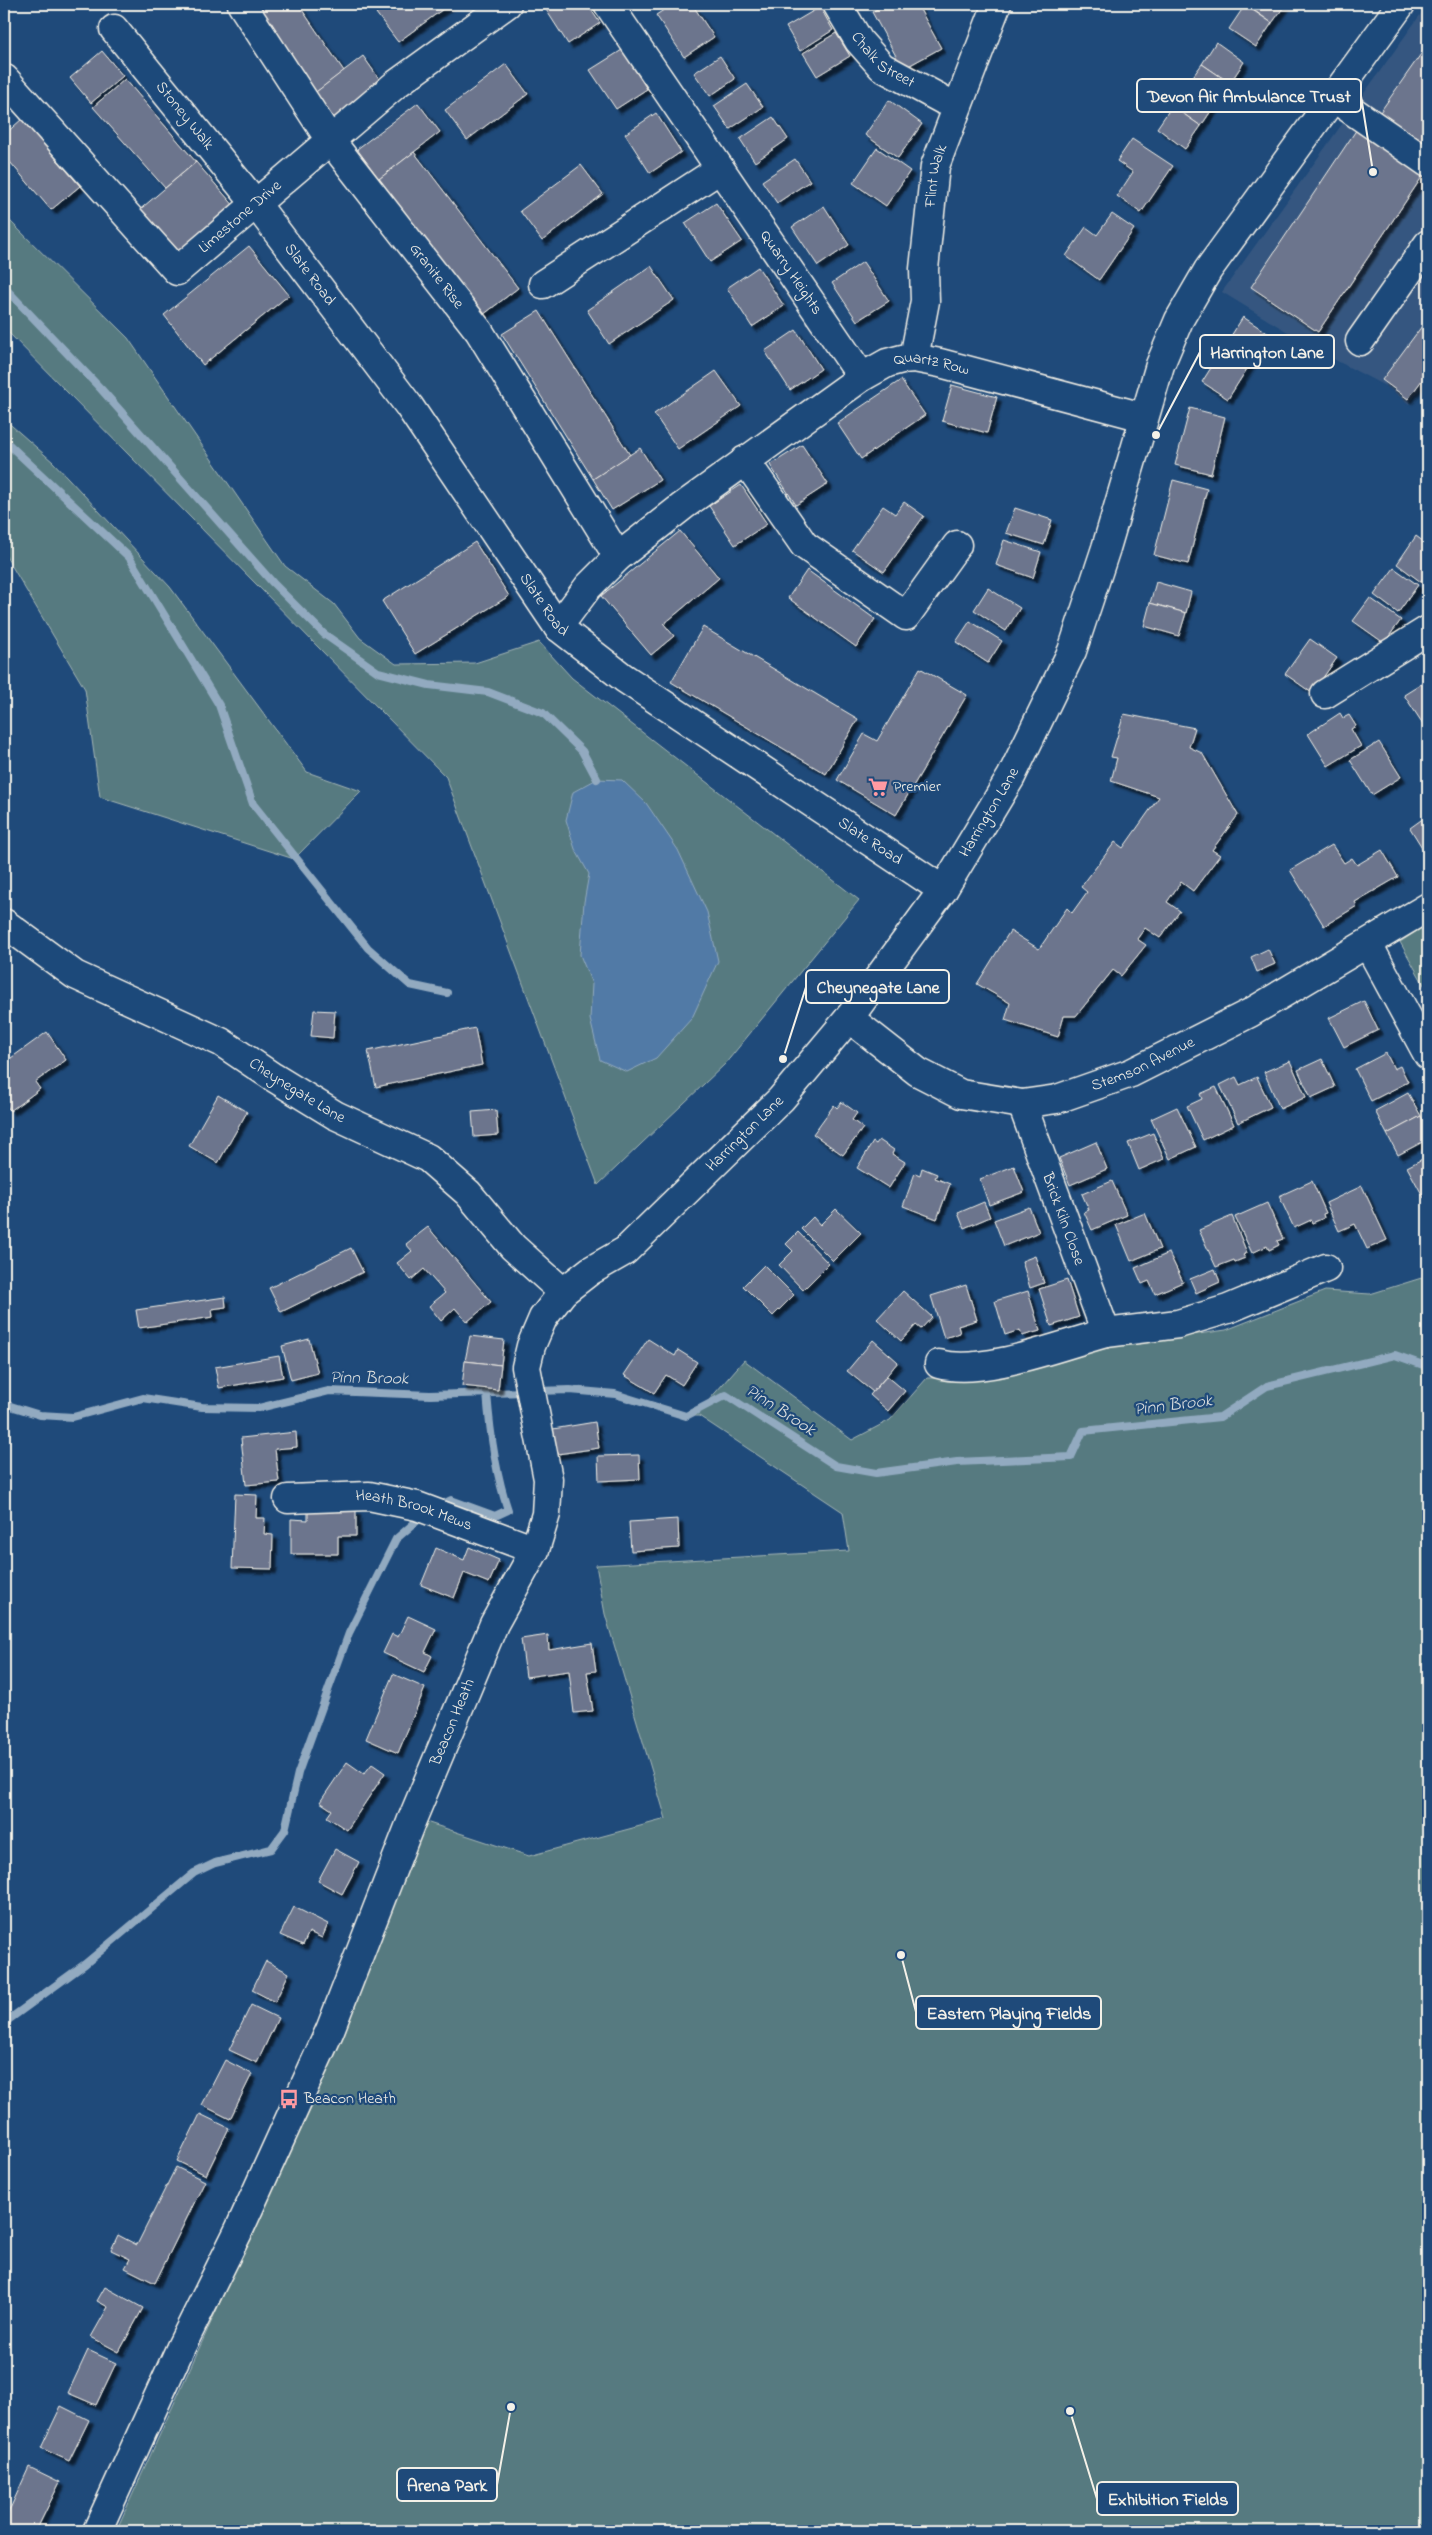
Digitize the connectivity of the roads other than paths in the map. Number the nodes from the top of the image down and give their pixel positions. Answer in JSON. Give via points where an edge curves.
{"nodes":[{"id":1,"x":243,"y":4,"type":"edge"},
{"id":2,"x":507,"y":4,"type":"edge"},
{"id":3,"x":608,"y":4,"type":"edge"},
{"id":4,"x":837,"y":4,"type":"edge"},
{"id":5,"x":997,"y":4,"type":"edge"},
{"id":6,"x":1401,"y":4,"type":"edge"},
{"id":7,"x":114,"y":29,"type":"dead end"},
{"id":8,"x":5,"y":79,"type":"dead end"},
{"id":9,"x":1334,"y":98,"type":"junction"},
{"id":10,"x":943,"y":100,"type":"dead end"},
{"id":11,"x":330,"y":140,"type":"junction"},
{"id":12,"x":1428,"y":163,"type":"edge"},
{"id":13,"x":720,"y":169,"type":"junction"},
{"id":14,"x":256,"y":204,"type":"junction"},
{"id":15,"x":1428,"y":244,"type":"edge"},
{"id":16,"x":544,"y":284,"type":"dead end"},
{"id":17,"x":1360,"y":341,"type":"dead end"},
{"id":18,"x":914,"y":358,"type":"junction"},
{"id":19,"x":862,"y":377,"type":"junction"},
{"id":20,"x":1143,"y":417,"type":"junction"},
{"id":21,"x":745,"y":460,"type":"junction"},
{"id":22,"x":957,"y":545,"type":"dead end"},
{"id":23,"x":618,"y":556,"type":"junction"},
{"id":24,"x":558,"y":627,"type":"junction"},
{"id":25,"x":1428,"y":630,"type":"edge"},
{"id":26,"x":1325,"y":694,"type":"dead end"},
{"id":27,"x":943,"y":890,"type":"junction"},
{"id":28,"x":1428,"y":907,"type":"edge"},
{"id":29,"x":4,"y":923,"type":"edge"},
{"id":30,"x":1368,"y":944,"type":"junction"},
{"id":31,"x":849,"y":1018,"type":"junction"},
{"id":32,"x":1428,"y":1056,"type":"edge"},
{"id":33,"x":1022,"y":1104,"type":"junction"},
{"id":34,"x":1326,"y":1268,"type":"dead end"},
{"id":35,"x":563,"y":1292,"type":"junction"},
{"id":36,"x":1106,"y":1333,"type":"junction"},
{"id":37,"x":939,"y":1364,"type":"dead end"},
{"id":38,"x":288,"y":1499,"type":"dead end"},
{"id":39,"x":534,"y":1550,"type":"junction"},
{"id":40,"x":97,"y":2531,"type":"edge"}],
"edges":[{"from":1,"to":11,"type":"street","name":"Granite Rise"},
{"from":2,"to":11,"type":"street","name":"Limestone Drive","via":[[395,85]]},
{"from":3,"to":13,"type":"street","name":"Quarry Heights"},
{"from":4,"to":10,"type":"street","name":"Chalk Street","via":[[859,41],[882,67]]},
{"from":5,"to":18,"type":"street","name":"Flint Walk","via":[[935,166],[924,269],[925,301]]},
{"from":6,"to":9,"type":"street","name":"Harrington Lane"},
{"from":7,"to":14,"type":"street","name":"Stoney Walk"},
{"from":8,"to":14,"type":"street","name":"Limestone Drive","via":[[177,271]]},
{"from":9,"to":12,"type":"street"},
{"from":9,"to":20,"type":"street","name":"Harrington Lane","via":[[1195,291],[1160,365]]},
{"from":11,"to":14,"type":"street","name":"Limestone Drive"},
{"from":11,"to":23,"type":"street","name":"Granite Rise","via":[[479,331]]},
{"from":13,"to":16,"type":"street"},
{"from":13,"to":19,"type":"street","name":"Quarry Heights"},
{"from":14,"to":24,"type":"street","name":"Slate Road","via":[[409,406]]},
{"from":15,"to":17,"type":"street"},
{"from":18,"to":19,"type":"street","name":"Quartz Row","via":[[886,364]]},
{"from":18,"to":20,"type":"street","name":"Quartz Row"},
{"from":19,"to":21,"type":"street","name":"Quartz Row"},
{"from":20,"to":27,"type":"street","name":"Harrington Lane","via":[[1106,548],[1072,651],[1011,777]]},
{"from":21,"to":22,"type":"street","via":[[804,545],[906,616]]},
{"from":21,"to":23,"type":"street","name":"Quartz Row"},
{"from":23,"to":24,"type":"street","name":"Quartz Row","via":[[588,587]]},
{"from":24,"to":27,"type":"street","name":"Slate Road","via":[[624,678]]},
{"from":25,"to":26,"type":"street"},
{"from":27,"to":31,"type":"street","name":"Harrington Lane"},
{"from":28,"to":30,"type":"street","name":"Stemson Avenue"},
{"from":29,"to":35,"type":"street","name":"Cheynegate Lane","via":[[75,975],[221,1042],[335,1115],[428,1158],[468,1193],[513,1246]]},
{"from":30,"to":32,"type":"street"},
{"from":30,"to":33,"type":"street","name":"Stemson Avenue","via":[[1250,1013],[1130,1073],[1057,1099]]},
{"from":31,"to":33,"type":"street","name":"Stemson Avenue","via":[[918,1072],[944,1087],[961,1094]]},
{"from":31,"to":35,"type":"street","name":"Harrington Lane","via":[[781,1099],[670,1208],[625,1251],[590,1271]]},
{"from":33,"to":36,"type":"street","name":"Brick Kiln Close"},
{"from":34,"to":36,"type":"street","via":[[1228,1309],[1178,1324]]},
{"from":35,"to":39,"type":"street","name":"Beacon Heath","via":[[543,1318],[526,1367],[548,1480],[546,1514]]},
{"from":36,"to":37,"type":"street","via":[[985,1367],[953,1368]]},
{"from":38,"to":39,"type":"street","name":"Heath Brook Mews","via":[[369,1496],[429,1510]]},
{"from":39,"to":40,"type":"street","name":"Beacon Heath","via":[[494,1624],[411,1822],[330,2030]]}]}
